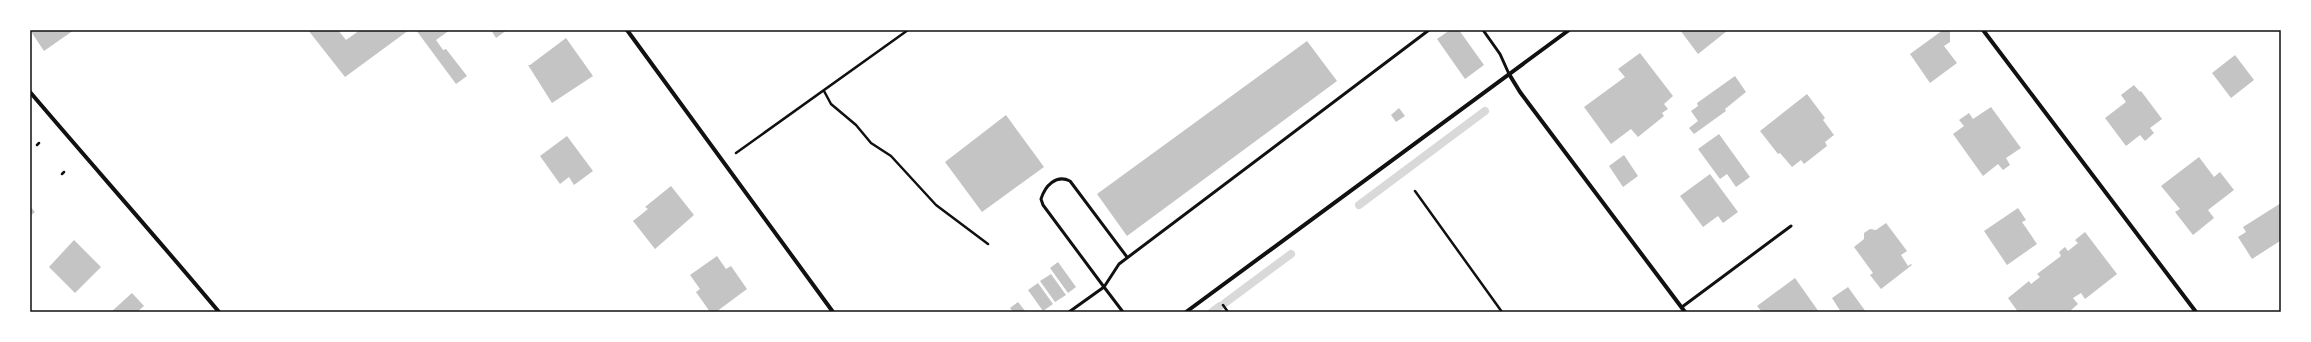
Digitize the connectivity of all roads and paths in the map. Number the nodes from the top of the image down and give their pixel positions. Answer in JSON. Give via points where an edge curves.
{"nodes":[{"id":1,"x":627,"y":30,"type":"edge"},
{"id":2,"x":908,"y":30,"type":"edge"},
{"id":3,"x":1429,"y":30,"type":"edge"},
{"id":4,"x":1483,"y":30,"type":"edge"},
{"id":5,"x":1569,"y":30,"type":"edge"},
{"id":6,"x":1983,"y":30,"type":"edge"},
{"id":7,"x":1509,"y":74,"type":"junction"},
{"id":8,"x":824,"y":91,"type":"junction"},
{"id":9,"x":30,"y":92,"type":"edge"},
{"id":10,"x":724,"y":162,"type":"junction"},
{"id":11,"x":1415,"y":191,"type":"dead end"},
{"id":12,"x":1791,"y":226,"type":"dead end"},
{"id":13,"x":988,"y":244,"type":"dead end"},
{"id":14,"x":1127,"y":257,"type":"junction"},
{"id":15,"x":1104,"y":287,"type":"junction"},
{"id":16,"x":1682,"y":307,"type":"junction"},
{"id":17,"x":219,"y":312,"type":"edge"},
{"id":18,"x":833,"y":312,"type":"edge"},
{"id":19,"x":1069,"y":312,"type":"edge"},
{"id":20,"x":1123,"y":312,"type":"edge"},
{"id":21,"x":1186,"y":312,"type":"edge"},
{"id":22,"x":1502,"y":312,"type":"edge"},
{"id":23,"x":1685,"y":312,"type":"edge"},
{"id":24,"x":2196,"y":312,"type":"edge"}],
"edges":[{"from":1,"to":10,"type":"street"},
{"from":2,"to":8,"type":"path"},
{"from":3,"to":14,"type":"lane"},
{"from":4,"to":7,"type":"lane","via":[[1500,54]]},
{"from":5,"to":7,"type":"street"},
{"from":6,"to":24,"type":"street"},
{"from":7,"to":16,"type":"street"},
{"from":7,"to":21,"type":"street"},
{"from":8,"to":10,"type":"path"},
{"from":8,"to":13,"type":"path","via":[[831,104],[856,124],[871,143],[891,156],[936,205]]},
{"from":9,"to":17,"type":"street"},
{"from":10,"to":18,"type":"street"},
{"from":11,"to":22,"type":"path"},
{"from":12,"to":16,"type":"lane"},
{"from":14,"to":15,"type":"lane","via":[[1119,264]]},
{"from":14,"to":15,"type":"lane","via":[[1070,181],[1060,179],[1048,184],[1041,199],[1043,205]]},
{"from":15,"to":19,"type":"lane"},
{"from":15,"to":20,"type":"lane"},
{"from":16,"to":23,"type":"street"}]}
